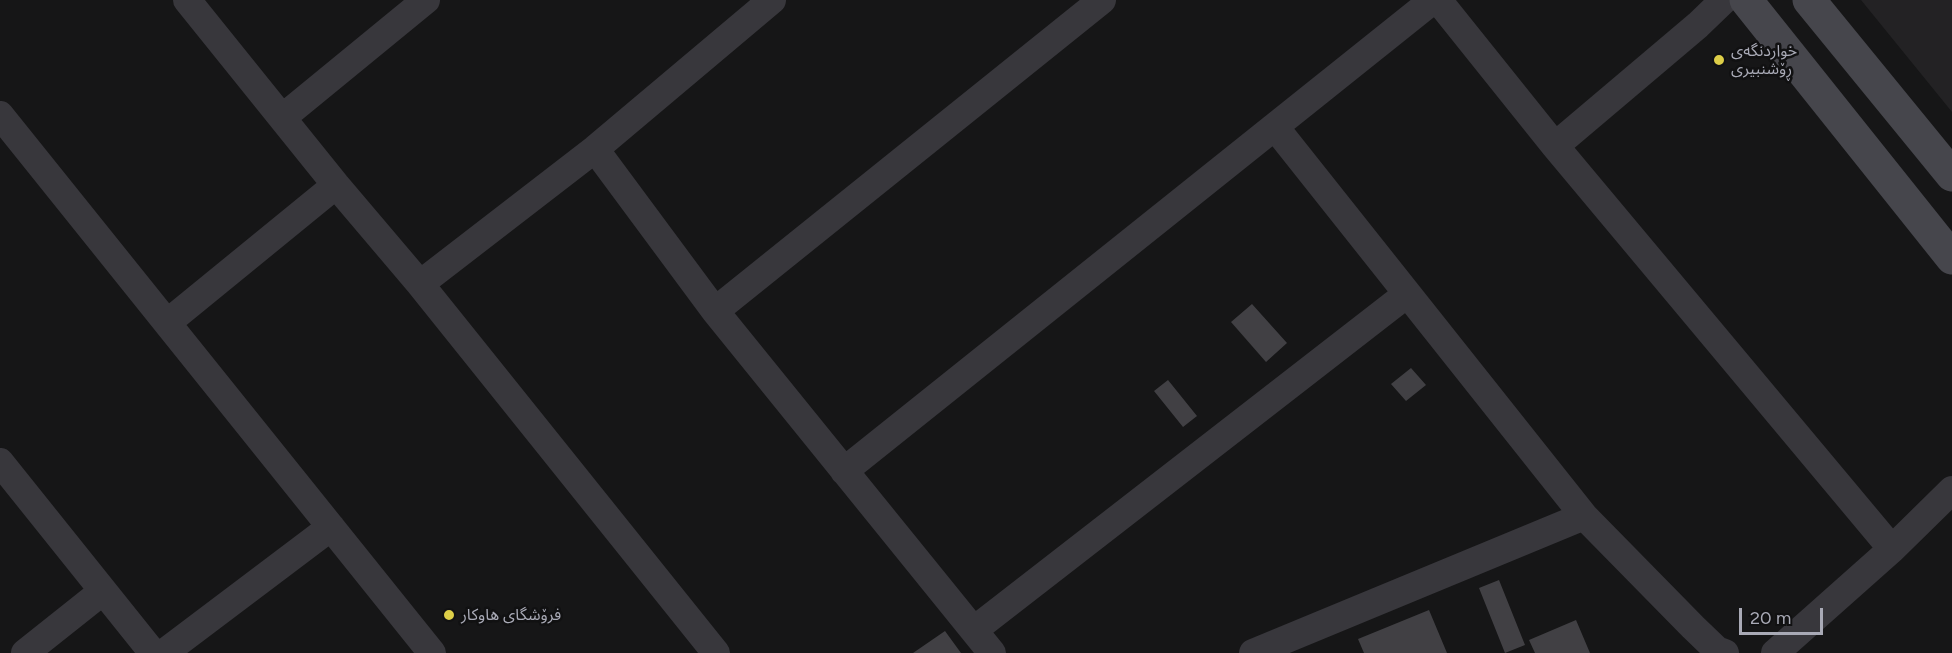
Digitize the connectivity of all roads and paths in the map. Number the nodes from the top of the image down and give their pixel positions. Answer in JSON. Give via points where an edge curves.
{"nodes":[{"id":1,"x":187,"y":0,"type":"edge"},
{"id":2,"x":426,"y":0,"type":"edge"},
{"id":3,"x":772,"y":0,"type":"edge"},
{"id":4,"x":1102,"y":0,"type":"edge"},
{"id":5,"x":1433,"y":0,"type":"edge"},
{"id":6,"x":1438,"y":0,"type":"edge"},
{"id":7,"x":1724,"y":0,"type":"edge"},
{"id":8,"x":1746,"y":0,"type":"edge"},
{"id":9,"x":1809,"y":0,"type":"edge"},
{"id":10,"x":0,"y":115,"type":"edge"},
{"id":11,"x":282,"y":118,"type":"junction"},
{"id":12,"x":1275,"y":127,"type":"junction"},
{"id":13,"x":1555,"y":146,"type":"junction"},
{"id":14,"x":595,"y":149,"type":"junction"},
{"id":15,"x":1952,"y":175,"type":"edge"},
{"id":16,"x":336,"y":185,"type":"junction"},
{"id":17,"x":1952,"y":258,"type":"edge"},
{"id":18,"x":420,"y":284,"type":"junction"},
{"id":19,"x":1407,"y":294,"type":"junction"},
{"id":20,"x":715,"y":311,"type":"junction"},
{"id":21,"x":167,"y":323,"type":"junction"},
{"id":22,"x":0,"y":462,"type":"edge"},
{"id":23,"x":844,"y":471,"type":"junction"},
{"id":24,"x":1952,"y":490,"type":"edge"},
{"id":25,"x":1584,"y":516,"type":"junction"},
{"id":26,"x":331,"y":527,"type":"junction"},
{"id":27,"x":1892,"y":549,"type":"junction"},
{"id":28,"x":103,"y":591,"type":"junction"},
{"id":29,"x":974,"y":630,"type":"junction"},
{"id":30,"x":25,"y":653,"type":"edge"},
{"id":31,"x":153,"y":653,"type":"edge"},
{"id":32,"x":164,"y":653,"type":"edge"},
{"id":33,"x":432,"y":653,"type":"edge"},
{"id":34,"x":716,"y":653,"type":"edge"},
{"id":35,"x":992,"y":653,"type":"edge"},
{"id":36,"x":1253,"y":653,"type":"edge"},
{"id":37,"x":1725,"y":653,"type":"edge"},
{"id":38,"x":1775,"y":653,"type":"edge"}],
"edges":[{"from":1,"to":11,"type":"street"},
{"from":2,"to":11,"type":"street"},
{"from":3,"to":14,"type":"street"},
{"from":4,"to":20,"type":"street"},
{"from":5,"to":12,"type":"street"},
{"from":6,"to":13,"type":"street"},
{"from":7,"to":13,"type":"street"},
{"from":8,"to":17,"type":"main road"},
{"from":9,"to":15,"type":"main road"},
{"from":10,"to":21,"type":"street"},
{"from":11,"to":16,"type":"street"},
{"from":12,"to":19,"type":"street"},
{"from":12,"to":23,"type":"street"},
{"from":13,"to":27,"type":"street"},
{"from":14,"to":18,"type":"street"},
{"from":14,"to":20,"type":"street"},
{"from":16,"to":18,"type":"street"},
{"from":16,"to":21,"type":"street"},
{"from":18,"to":34,"type":"street"},
{"from":19,"to":25,"type":"street"},
{"from":19,"to":29,"type":"street"},
{"from":20,"to":23,"type":"street"},
{"from":21,"to":26,"type":"street"},
{"from":22,"to":28,"type":"street"},
{"from":23,"to":29,"type":"street"},
{"from":24,"to":27,"type":"street"},
{"from":25,"to":36,"type":"street"},
{"from":25,"to":37,"type":"street","via":[[1693,627]]},
{"from":26,"to":32,"type":"street"},
{"from":26,"to":33,"type":"street"},
{"from":27,"to":38,"type":"street"},
{"from":28,"to":30,"type":"street"},
{"from":28,"to":31,"type":"street"},
{"from":29,"to":35,"type":"street"}]}
